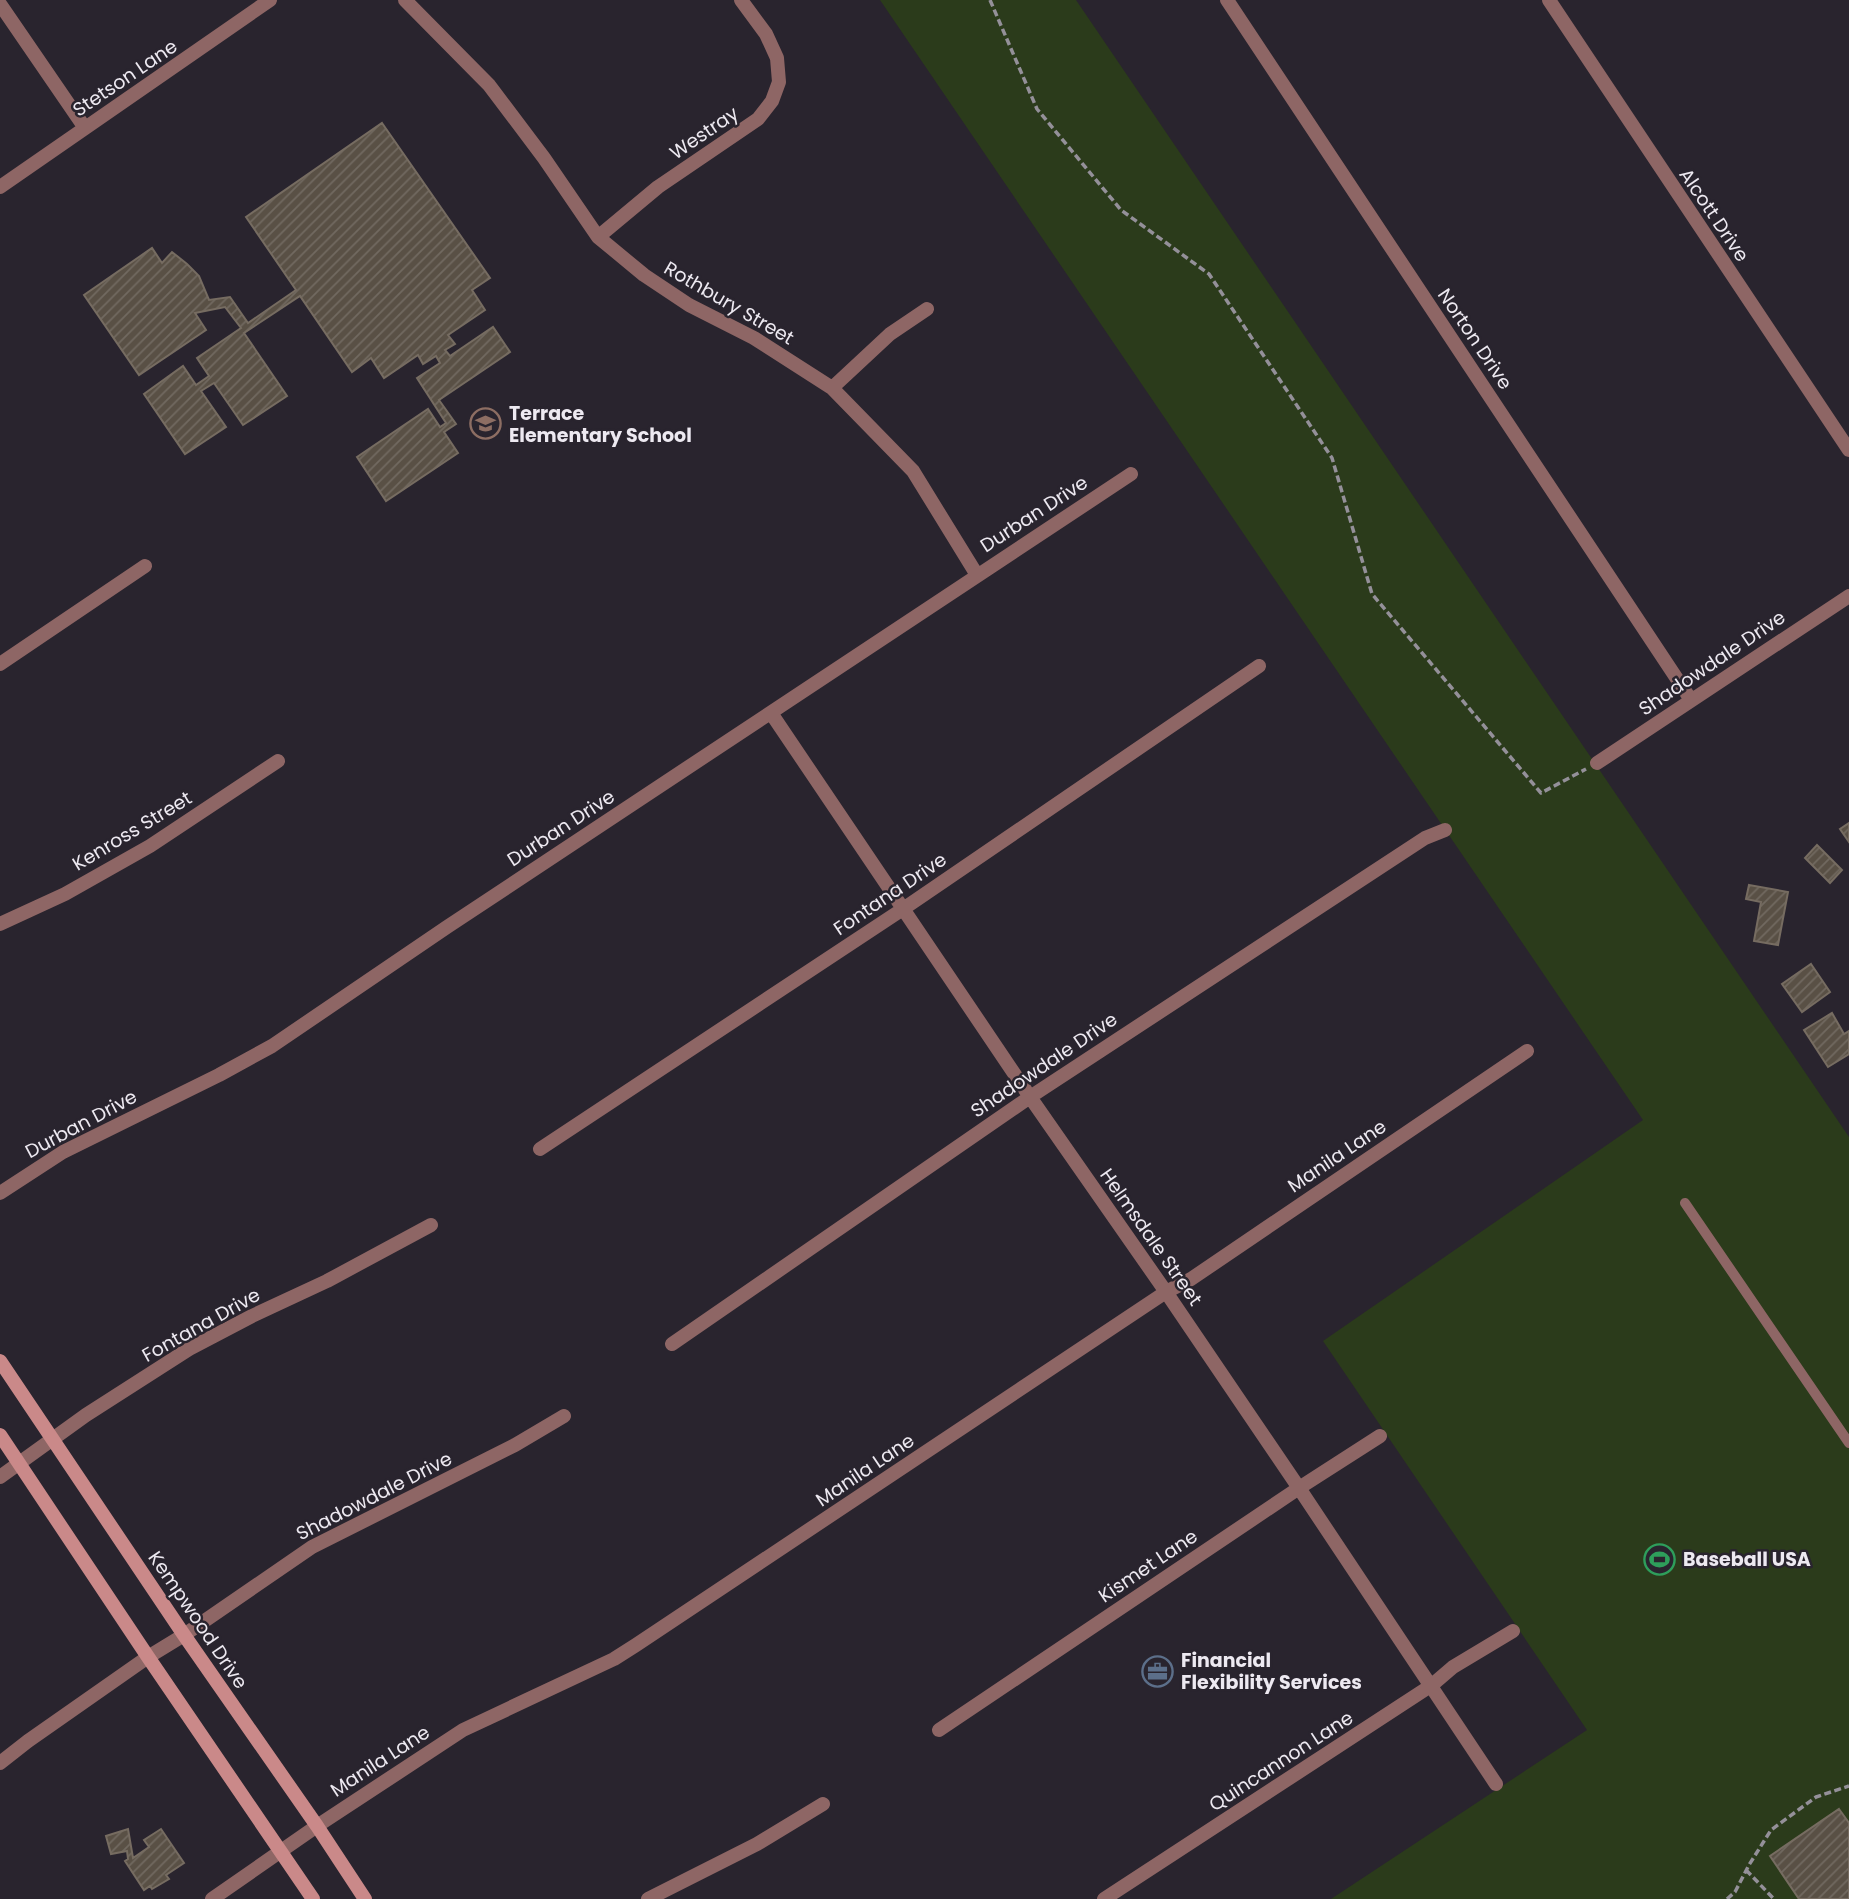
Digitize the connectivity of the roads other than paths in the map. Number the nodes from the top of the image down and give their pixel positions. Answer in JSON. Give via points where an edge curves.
{"nodes":[{"id":1,"x":270,"y":0,"type":"edge"},
{"id":2,"x":405,"y":0,"type":"edge"},
{"id":3,"x":741,"y":0,"type":"edge"},
{"id":4,"x":1227,"y":0,"type":"edge"},
{"id":5,"x":1549,"y":0,"type":"edge"},
{"id":6,"x":0,"y":4,"type":"edge"},
{"id":7,"x":85,"y":128,"type":"junction"},
{"id":8,"x":0,"y":187,"type":"edge"},
{"id":9,"x":598,"y":237,"type":"junction"},
{"id":10,"x":927,"y":309,"type":"dead end"},
{"id":11,"x":832,"y":388,"type":"junction"},
{"id":12,"x":1849,"y":450,"type":"edge"},
{"id":13,"x":1131,"y":474,"type":"dead end"},
{"id":14,"x":145,"y":566,"type":"dead end"},
{"id":15,"x":977,"y":575,"type":"junction"},
{"id":16,"x":1849,"y":596,"type":"edge"},
{"id":17,"x":0,"y":664,"type":"edge"},
{"id":18,"x":1259,"y":666,"type":"dead end"},
{"id":19,"x":1691,"y":700,"type":"junction"},
{"id":20,"x":771,"y":713,"type":"junction"},
{"id":21,"x":278,"y":761,"type":"dead end"},
{"id":22,"x":1597,"y":763,"type":"road end"},
{"id":23,"x":1445,"y":830,"type":"dead end"},
{"id":24,"x":903,"y":909,"type":"junction"},
{"id":25,"x":0,"y":924,"type":"edge"},
{"id":26,"x":1527,"y":1051,"type":"dead end"},
{"id":27,"x":1030,"y":1097,"type":"junction"},
{"id":28,"x":540,"y":1149,"type":"dead end"},
{"id":29,"x":0,"y":1193,"type":"edge"},
{"id":30,"x":1685,"y":1203,"type":"dead end"},
{"id":31,"x":431,"y":1225,"type":"dead end"},
{"id":32,"x":1167,"y":1292,"type":"junction"},
{"id":33,"x":671,"y":1344,"type":"dead end"},
{"id":34,"x":0,"y":1361,"type":"edge"},
{"id":35,"x":564,"y":1416,"type":"dead end"},
{"id":36,"x":0,"y":1436,"type":"edge"},
{"id":37,"x":1380,"y":1436,"type":"dead end"},
{"id":38,"x":53,"y":1440,"type":"junction"},
{"id":39,"x":1849,"y":1443,"type":"edge"},
{"id":40,"x":19,"y":1464,"type":"junction"},
{"id":41,"x":0,"y":1477,"type":"edge"},
{"id":42,"x":1299,"y":1488,"type":"junction"},
{"id":43,"x":1513,"y":1631,"type":"dead end"},
{"id":44,"x":184,"y":1635,"type":"junction"},
{"id":45,"x":148,"y":1657,"type":"junction"},
{"id":46,"x":1432,"y":1685,"type":"junction"},
{"id":47,"x":939,"y":1730,"type":"dead end"},
{"id":48,"x":0,"y":1763,"type":"edge"},
{"id":49,"x":1496,"y":1784,"type":"dead end"},
{"id":50,"x":822,"y":1804,"type":"dead end"},
{"id":51,"x":317,"y":1826,"type":"junction"},
{"id":52,"x":281,"y":1851,"type":"junction"},
{"id":53,"x":212,"y":1899,"type":"edge"},
{"id":54,"x":313,"y":1899,"type":"edge"},
{"id":55,"x":365,"y":1899,"type":"edge"},
{"id":56,"x":648,"y":1899,"type":"edge"},
{"id":57,"x":1104,"y":1899,"type":"edge"}],
"edges":[{"from":1,"to":7,"type":"street","name":"Stetson Lane"},
{"from":2,"to":9,"type":"street","name":"Rothbury Street","via":[[489,85]]},
{"from":3,"to":9,"type":"street","name":"Westray","via":[[777,58],[779,82],[772,101],[758,119],[658,187]]},
{"from":4,"to":19,"type":"street","name":"Norton Drive"},
{"from":5,"to":12,"type":"street","name":"Alcott Drive"},
{"from":6,"to":7,"type":"street"},
{"from":7,"to":8,"type":"street","name":"Stetson Lane"},
{"from":9,"to":11,"type":"street","name":"Rothbury Street","via":[[689,305],[754,338]]},
{"from":10,"to":11,"type":"street","via":[[890,334]]},
{"from":11,"to":15,"type":"street","name":"Rothbury Street","via":[[914,471]]},
{"from":13,"to":15,"type":"street","name":"Durban Drive"},
{"from":14,"to":17,"type":"street"},
{"from":15,"to":20,"type":"street","name":"Durban Drive"},
{"from":16,"to":19,"type":"street","name":"Shadowdale Drive"},
{"from":18,"to":24,"type":"street","name":"Fontana Drive"},
{"from":19,"to":22,"type":"street","name":"Shadowdale Drive"},
{"from":20,"to":24,"type":"street","name":"Helmsdale Street"},
{"from":20,"to":29,"type":"street","name":"Durban Drive","via":[[272,1046],[63,1152]]},
{"from":21,"to":25,"type":"street","name":"Kenross Street","via":[[150,846]]},
{"from":23,"to":27,"type":"street","name":"Shadowdale Drive","via":[[1425,838]]},
{"from":24,"to":27,"type":"street","name":"Helmsdale Street"},
{"from":24,"to":28,"type":"street","name":"Fontana Drive"},
{"from":26,"to":32,"type":"street","name":"Manila Lane"},
{"from":27,"to":32,"type":"street","name":"Helmsdale Street"},
{"from":27,"to":33,"type":"street","name":"Shadowdale Drive"},
{"from":30,"to":39,"type":"lane"},
{"from":31,"to":38,"type":"street","name":"Fontana Drive","via":[[189,1349]]},
{"from":32,"to":42,"type":"street","name":"Helmsdale Street"},
{"from":32,"to":51,"type":"street","name":"Manila Lane","via":[[614,1659],[463,1730]]},
{"from":34,"to":38,"type":"main road","name":"Kempwood Drive"},
{"from":35,"to":44,"type":"street","name":"Shadowdale Drive","via":[[312,1547]]},
{"from":36,"to":40,"type":"main road"},
{"from":37,"to":42,"type":"street","name":"Kismet Lane"},
{"from":38,"to":40,"type":"street","name":"Fontana Drive"},
{"from":38,"to":44,"type":"main road","name":"Kempwood Drive"},
{"from":40,"to":41,"type":"street","name":"Fontana Drive"},
{"from":40,"to":45,"type":"main road"},
{"from":42,"to":46,"type":"street","name":"Helmsdale Street"},
{"from":42,"to":47,"type":"street","name":"Kismet Lane"},
{"from":43,"to":46,"type":"street","name":"Quincannon Lane"},
{"from":44,"to":45,"type":"street","name":"Shadowdale Drive"},
{"from":44,"to":51,"type":"main road","name":"Kempwood Drive"},
{"from":45,"to":48,"type":"street","name":"Shadowdale Drive"},
{"from":45,"to":52,"type":"main road"},
{"from":46,"to":49,"type":"street","name":"Helmsdale Street"},
{"from":46,"to":57,"type":"street","name":"Quincannon Lane"},
{"from":50,"to":56,"type":"street","via":[[757,1844]]},
{"from":51,"to":52,"type":"street","name":"Manila Lane"},
{"from":51,"to":55,"type":"main road","name":"Kempwood Drive"},
{"from":52,"to":53,"type":"street","name":"Manila Lane"},
{"from":52,"to":54,"type":"main road"}]}
